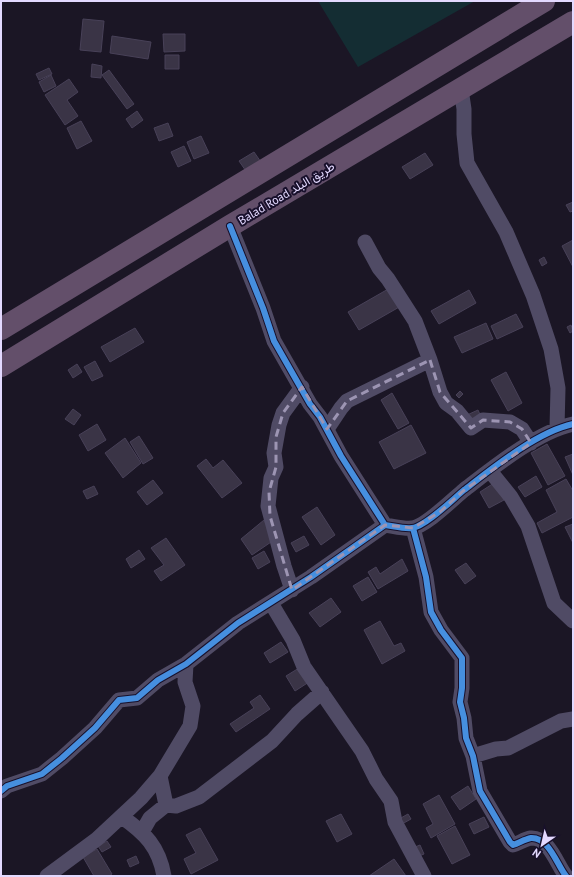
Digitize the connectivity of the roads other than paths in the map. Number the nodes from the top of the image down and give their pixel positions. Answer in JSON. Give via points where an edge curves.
{"nodes":[{"id":1,"x":544,"y":1,"type":"edge"},
{"id":2,"x":573,"y":22,"type":"edge"},
{"id":3,"x":461,"y":89,"type":"junction"},
{"id":4,"x":230,"y":226,"type":"junction"},
{"id":5,"x":365,"y":242,"type":"dead end"},
{"id":6,"x":1,"y":330,"type":"edge"},
{"id":7,"x":430,"y":360,"type":"junction"},
{"id":8,"x":1,"y":366,"type":"edge"},
{"id":9,"x":302,"y":387,"type":"junction"},
{"id":10,"x":573,"y":424,"type":"edge"},
{"id":11,"x":557,"y":428,"type":"junction"},
{"id":12,"x":327,"y":429,"type":"junction"},
{"id":13,"x":531,"y":442,"type":"junction"},
{"id":14,"x":490,"y":471,"type":"junction"},
{"id":15,"x":385,"y":525,"type":"junction"},
{"id":16,"x":413,"y":528,"type":"junction"},
{"id":17,"x":292,"y":590,"type":"junction"},
{"id":18,"x":271,"y":603,"type":"junction"},
{"id":19,"x":573,"y":621,"type":"edge"},
{"id":20,"x":186,"y":664,"type":"junction"},
{"id":21,"x":322,"y":692,"type":"junction"},
{"id":22,"x":573,"y":719,"type":"edge"},
{"id":23,"x":473,"y":756,"type":"junction"},
{"id":24,"x":160,"y":776,"type":"junction"},
{"id":25,"x":1,"y":791,"type":"edge"},
{"id":26,"x":166,"y":805,"type":"junction"},
{"id":27,"x":122,"y":817,"type":"junction"},
{"id":28,"x":142,"y":832,"type":"junction"},
{"id":29,"x":47,"y":876,"type":"edge"},
{"id":30,"x":164,"y":876,"type":"edge"},
{"id":31,"x":424,"y":876,"type":"edge"},
{"id":32,"x":566,"y":876,"type":"edge"}],
"edges":[{"from":1,"to":6,"type":"highway"},
{"from":2,"to":3,"type":"highway","name":"Balad Road طريق البلد"},
{"from":3,"to":4,"type":"highway","name":"Balad Road طريق البلد"},
{"from":3,"to":11,"type":"street","via":[[468,163],[506,232],[552,349],[558,388]]},
{"from":4,"to":8,"type":"highway","name":"Balad Road طريق البلد"},
{"from":4,"to":9,"type":"street","via":[[274,341]]},
{"from":5,"to":7,"type":"street","via":[[379,268],[415,321]]},
{"from":7,"to":12,"type":"street","via":[[348,400]]},
{"from":7,"to":13,"type":"street","via":[[446,403],[457,411],[471,428],[483,420],[510,422],[522,429]]},
{"from":9,"to":12,"type":"street"},
{"from":9,"to":17,"type":"street","via":[[283,413],[279,424],[274,453],[276,467],[271,478],[268,506]]},
{"from":10,"to":11,"type":"street"},
{"from":11,"to":13,"type":"street"},
{"from":12,"to":15,"type":"street"},
{"from":13,"to":14,"type":"street"},
{"from":14,"to":16,"type":"street","via":[[440,512]]},
{"from":14,"to":19,"type":"street","via":[[511,497],[528,526],[554,603]]},
{"from":15,"to":16,"type":"street"},
{"from":15,"to":17,"type":"street"},
{"from":16,"to":23,"type":"street","via":[[426,577],[431,612],[462,658],[460,702],[466,738]]},
{"from":17,"to":18,"type":"street"},
{"from":18,"to":20,"type":"street","via":[[238,623]]},
{"from":18,"to":21,"type":"street","via":[[293,640],[304,667]]},
{"from":20,"to":24,"type":"street","via":[[185,682],[193,706],[190,726]]},
{"from":20,"to":25,"type":"street","via":[[158,680],[137,698],[119,700],[94,728],[42,774],[7,786]]},
{"from":21,"to":26,"type":"street","via":[[272,741],[199,798],[176,806]]},
{"from":21,"to":31,"type":"street","via":[[362,751],[391,801],[395,822]]},
{"from":22,"to":23,"type":"street","via":[[561,721],[508,748]]},
{"from":23,"to":32,"type":"street","via":[[480,791],[506,838],[513,845],[530,838],[541,841]]},
{"from":24,"to":26,"type":"street"},
{"from":24,"to":27,"type":"street"},
{"from":26,"to":28,"type":"street","via":[[150,818]]},
{"from":27,"to":28,"type":"street"},
{"from":27,"to":29,"type":"street","via":[[83,851]]},
{"from":28,"to":30,"type":"street","via":[[162,860]]}]}
